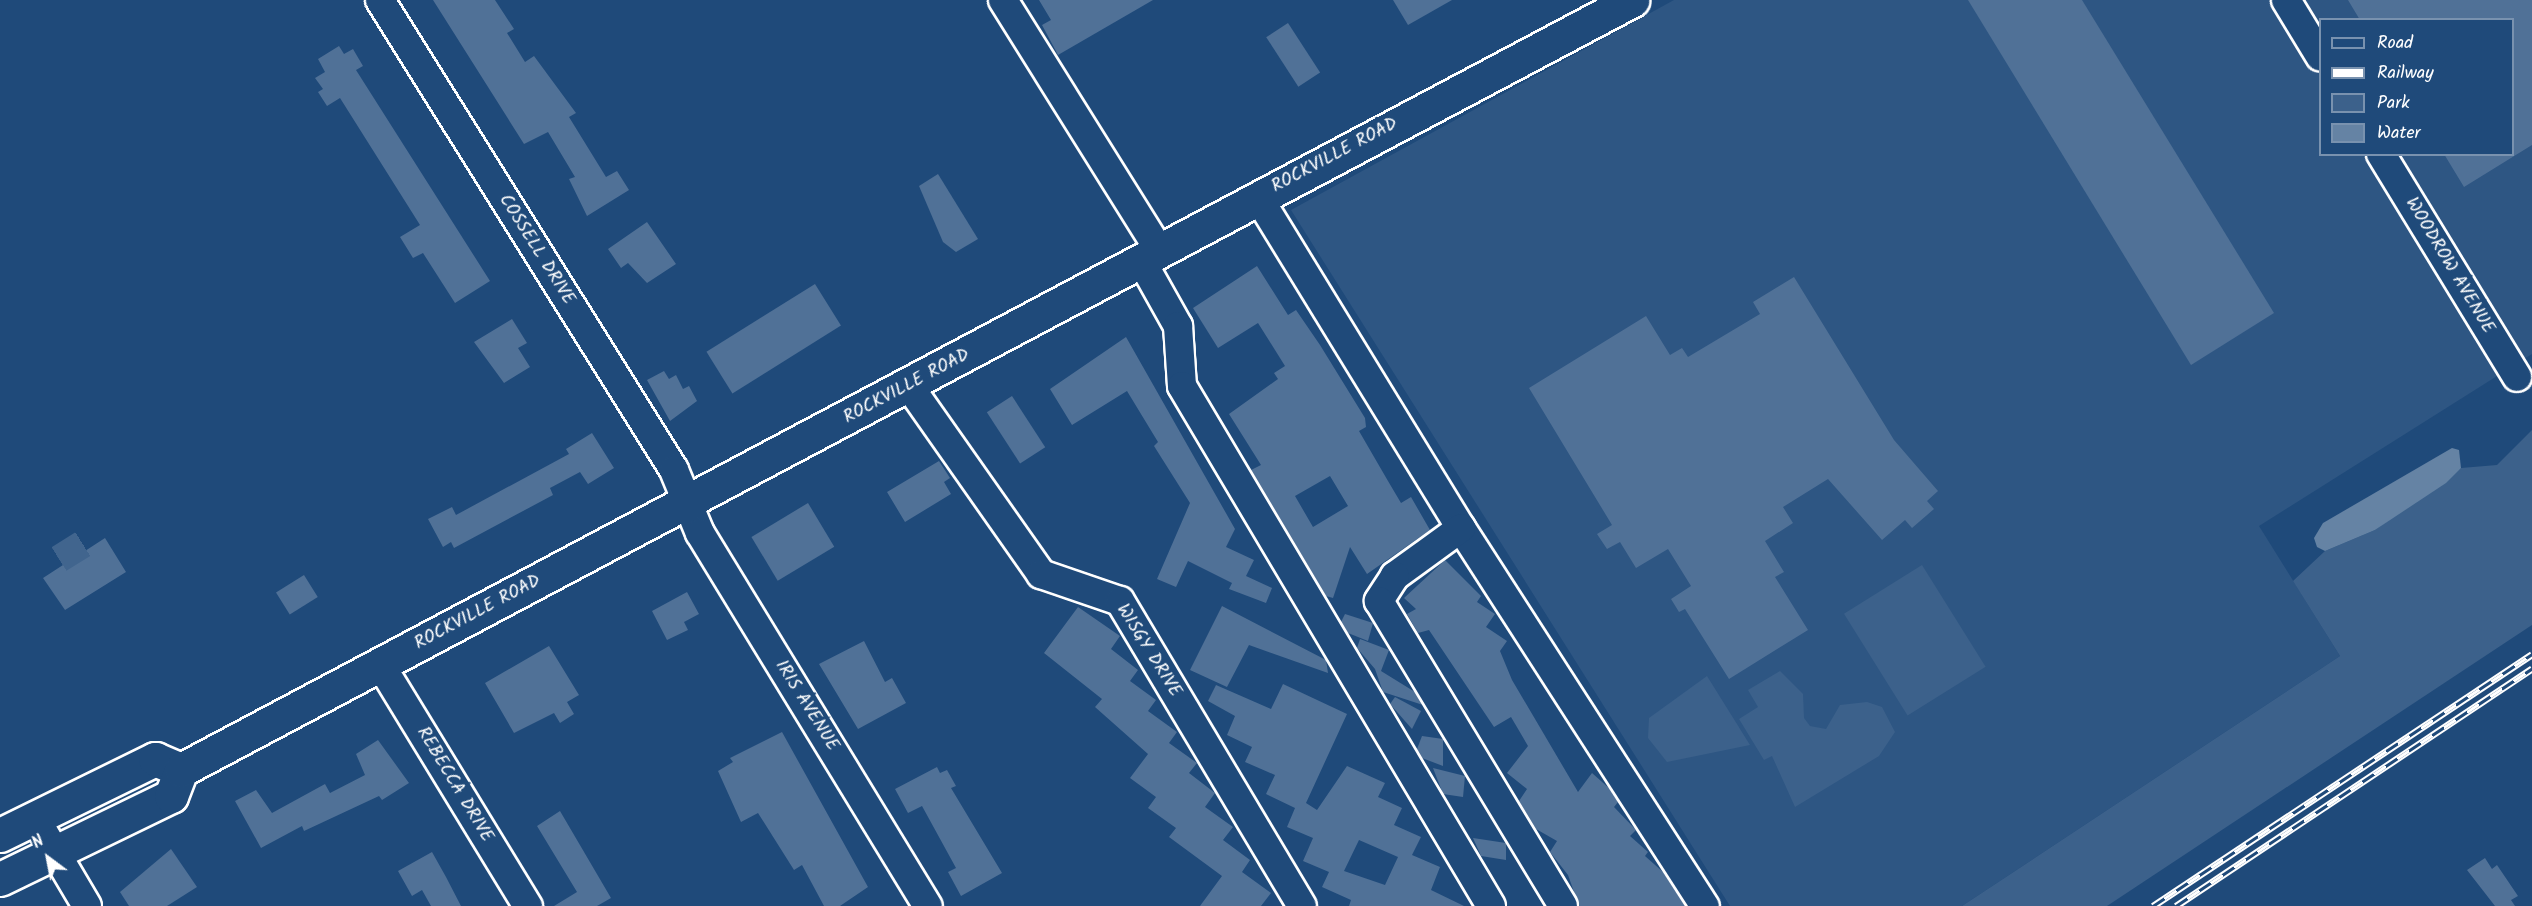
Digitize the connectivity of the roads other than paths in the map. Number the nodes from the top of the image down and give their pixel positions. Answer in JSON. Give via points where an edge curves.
{"nodes":[{"id":1,"x":380,"y":0,"type":"edge"},
{"id":2,"x":1003,"y":0,"type":"edge"},
{"id":3,"x":1632,"y":0,"type":"edge"},
{"id":4,"x":2286,"y":0,"type":"edge"},
{"id":5,"x":2319,"y":55,"type":"edge"},
{"id":6,"x":2382,"y":156,"type":"edge"},
{"id":7,"x":1258,"y":197,"type":"junction"},
{"id":8,"x":1150,"y":255,"type":"junction"},
{"id":9,"x":2517,"y":377,"type":"dead end"},
{"id":10,"x":909,"y":386,"type":"junction"},
{"id":11,"x":688,"y":503,"type":"junction"},
{"id":12,"x":1461,"y":528,"type":"junction"},
{"id":13,"x":380,"y":664,"type":"junction"},
{"id":14,"x":181,"y":770,"type":"junction"},
{"id":15,"x":35,"y":818,"type":"junction"},
{"id":16,"x":0,"y":835,"type":"edge"},
{"id":17,"x":55,"y":852,"type":"junction"},
{"id":18,"x":0,"y":879,"type":"edge"},
{"id":19,"x":87,"y":906,"type":"edge"},
{"id":20,"x":528,"y":906,"type":"edge"},
{"id":21,"x":928,"y":906,"type":"edge"},
{"id":22,"x":1302,"y":906,"type":"edge"},
{"id":23,"x":1491,"y":906,"type":"edge"},
{"id":24,"x":1563,"y":906,"type":"edge"},
{"id":25,"x":1705,"y":906,"type":"edge"}],
"edges":[{"from":1,"to":11,"type":"street","name":"COSSELL DRIVE","via":[[674,470]]},
{"from":2,"to":8,"type":"street"},
{"from":3,"to":7,"type":"main road","name":"ROCKVILLE ROAD"},
{"from":4,"to":5,"type":"street"},
{"from":6,"to":9,"type":"street","name":"WOODROW AVENUE"},
{"from":7,"to":8,"type":"main road","name":"ROCKVILLE ROAD"},
{"from":7,"to":12,"type":"street"},
{"from":8,"to":10,"type":"main road","name":"ROCKVILLE ROAD"},
{"from":8,"to":23,"type":"street","via":[[1178,326],[1182,386]]},
{"from":10,"to":11,"type":"main road","name":"ROCKVILLE ROAD"},
{"from":10,"to":22,"type":"street","name":"WISGY DRIVE","via":[[1041,574],[1120,601]]},
{"from":11,"to":13,"type":"main road","name":"ROCKVILLE ROAD"},
{"from":11,"to":21,"type":"street","name":"IRIS AVENUE","via":[[700,533]]},
{"from":12,"to":24,"type":"street","via":[[1395,576],[1379,601]]},
{"from":12,"to":25,"type":"street"},
{"from":13,"to":14,"type":"main road","name":"ROCKVILLE ROAD"},
{"from":13,"to":20,"type":"street","name":"REBECCA DRIVE"},
{"from":14,"to":15,"type":"main road","via":[[155,759]]},
{"from":14,"to":17,"type":"main road","via":[[171,796]]},
{"from":15,"to":16,"type":"main road"},
{"from":15,"to":17,"type":"street"},
{"from":17,"to":18,"type":"main road"},
{"from":17,"to":19,"type":"street"}]}
